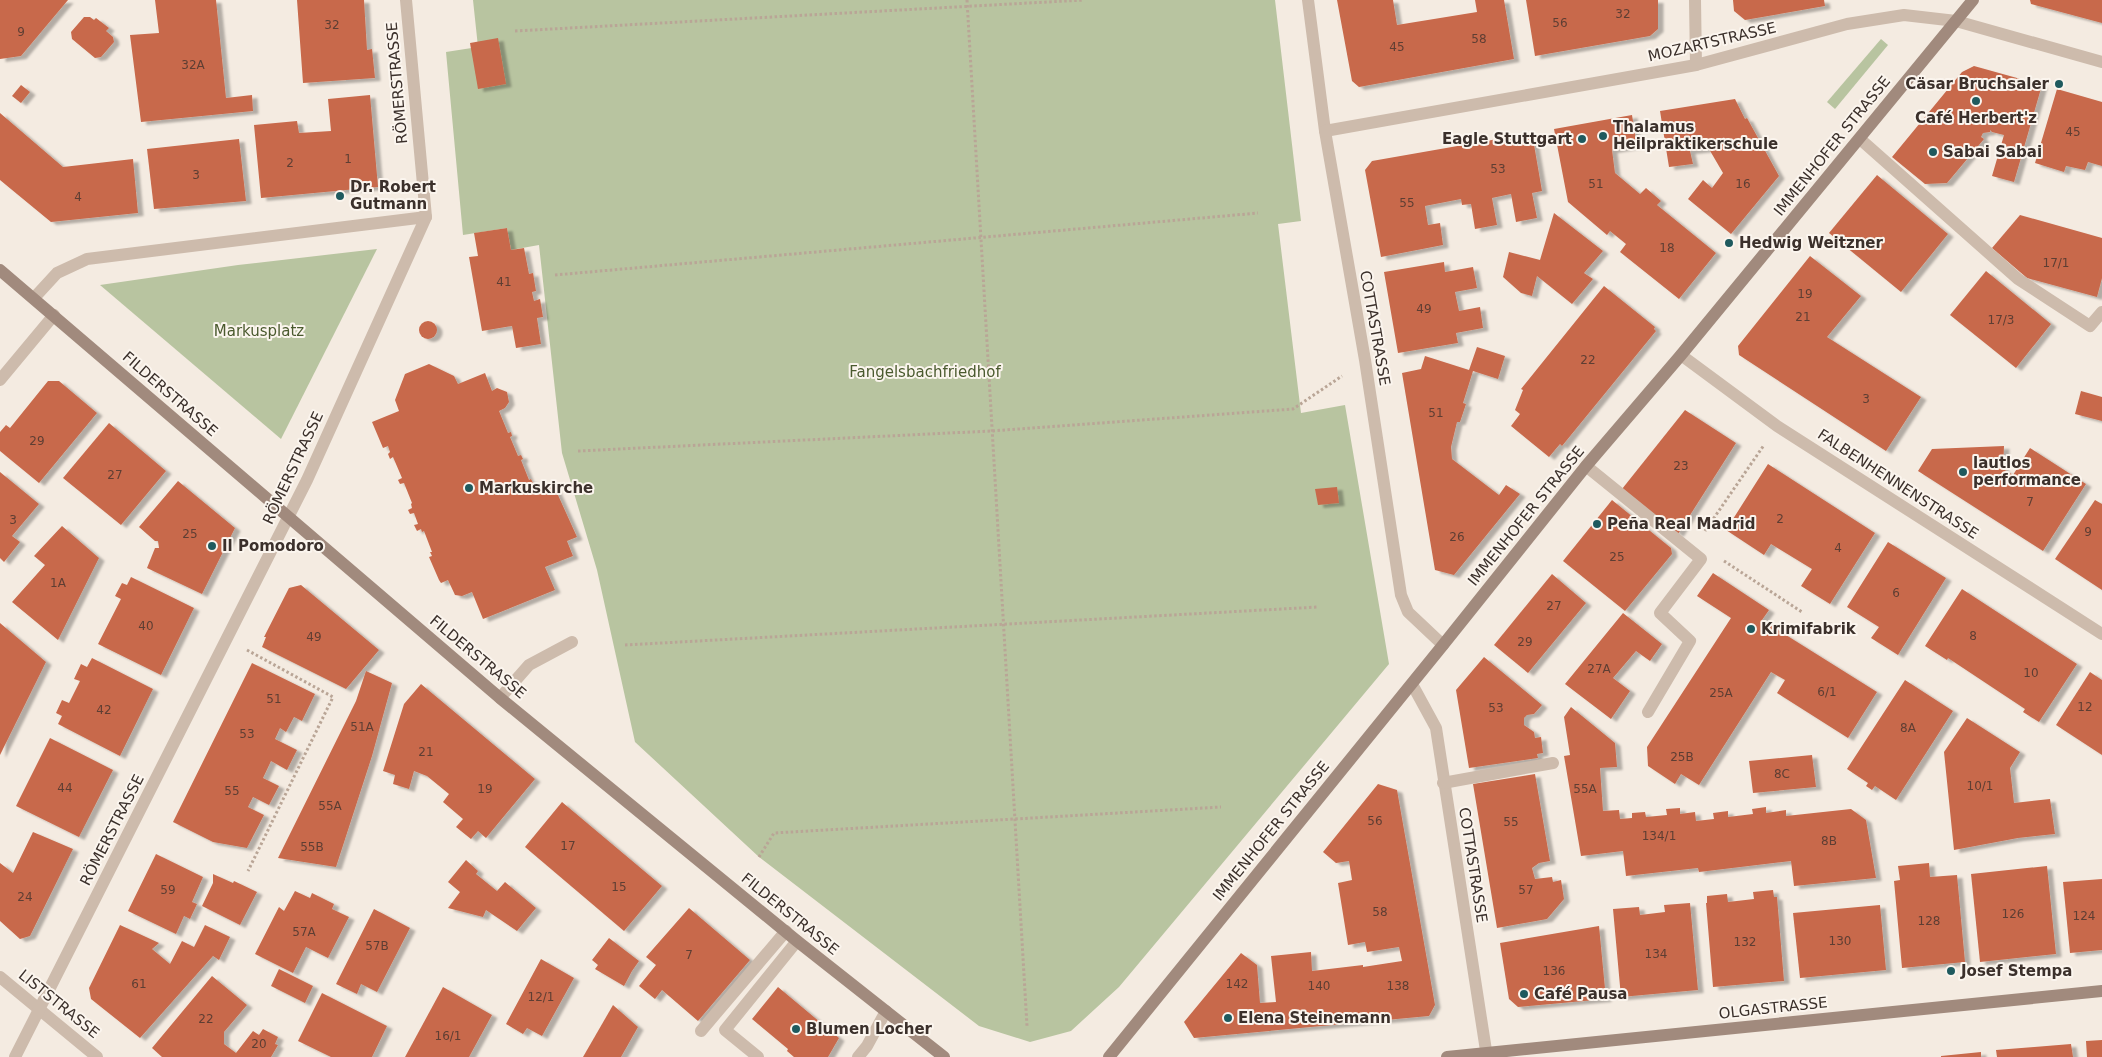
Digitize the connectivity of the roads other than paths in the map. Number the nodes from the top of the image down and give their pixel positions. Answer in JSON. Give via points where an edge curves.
{"nodes":[{"id":1,"x":406,"y":0,"type":"edge"},
{"id":2,"x":1308,"y":0,"type":"edge"},
{"id":3,"x":1696,"y":0,"type":"edge"},
{"id":4,"x":1973,"y":0,"type":"edge"},
{"id":5,"x":1956,"y":20,"type":"junction"},
{"id":6,"x":2102,"y":62,"type":"edge"},
{"id":7,"x":1696,"y":65,"type":"junction"},
{"id":8,"x":1325,"y":131,"type":"junction"},
{"id":9,"x":1860,"y":139,"type":"junction"},
{"id":10,"x":426,"y":217,"type":"junction"},
{"id":11,"x":0,"y":270,"type":"edge"},
{"id":12,"x":34,"y":298,"type":"junction"},
{"id":13,"x":2102,"y":312,"type":"edge"},
{"id":14,"x":54,"y":315,"type":"junction"},
{"id":15,"x":1681,"y":355,"type":"junction"},
{"id":16,"x":0,"y":380,"type":"edge"},
{"id":17,"x":1586,"y":466,"type":"junction"},
{"id":18,"x":288,"y":518,"type":"junction"},
{"id":19,"x":2102,"y":634,"type":"edge"},
{"id":20,"x":572,"y":642,"type":"dead end"},
{"id":21,"x":1443,"y":645,"type":"junction"},
{"id":22,"x":1412,"y":684,"type":"junction"},
{"id":23,"x":500,"y":698,"type":"junction"},
{"id":24,"x":1648,"y":712,"type":"dead end"},
{"id":25,"x":1553,"y":763,"type":"dead end"},
{"id":26,"x":1444,"y":783,"type":"junction"},
{"id":27,"x":786,"y":931,"type":"junction"},
{"id":28,"x":797,"y":941,"type":"junction"},
{"id":29,"x":0,"y":977,"type":"edge"},
{"id":30,"x":2102,"y":991,"type":"edge"},
{"id":31,"x":39,"y":1009,"type":"junction"},
{"id":32,"x":886,"y":1011,"type":"junction"},
{"id":33,"x":701,"y":1031,"type":"dead end"},
{"id":34,"x":1487,"y":1055,"type":"edge"},
{"id":35,"x":15,"y":1057,"type":"edge"},
{"id":36,"x":97,"y":1057,"type":"edge"},
{"id":37,"x":758,"y":1057,"type":"edge"},
{"id":38,"x":858,"y":1057,"type":"edge"},
{"id":39,"x":944,"y":1057,"type":"edge"},
{"id":40,"x":1109,"y":1057,"type":"edge"},
{"id":41,"x":1447,"y":1057,"type":"edge"}],
"edges":[{"from":1,"to":10,"type":"street","name":"RÖMERSTRASSE"},
{"from":2,"to":8,"type":"street","name":"COTTASTRASSE"},
{"from":3,"to":7,"type":"street"},
{"from":4,"to":5,"type":"street","name":"IMMENHOFER STRASSE"},
{"from":5,"to":6,"type":"street","name":"MOZARTSTRASSE"},
{"from":5,"to":7,"type":"street","name":"MOZARTSTRASSE","via":[[1904,15],[1847,24]]},
{"from":5,"to":9,"type":"street","name":"IMMENHOFER STRASSE"},
{"from":7,"to":8,"type":"street","name":"MOZARTSTRASSE"},
{"from":8,"to":21,"type":"street","name":"COTTASTRASSE","via":[[1401,595],[1408,612]]},
{"from":9,"to":13,"type":"street","via":[[2018,279],[2090,326]]},
{"from":9,"to":15,"type":"street","name":"IMMENHOFER STRASSE"},
{"from":10,"to":12,"type":"street","via":[[87,260],[57,273]]},
{"from":10,"to":18,"type":"street","name":"RÖMERSTRASSE"},
{"from":11,"to":12,"type":"street","name":"FILDERSTRASSE"},
{"from":12,"to":14,"type":"street","name":"FILDERSTRASSE"},
{"from":14,"to":16,"type":"street"},
{"from":14,"to":18,"type":"street","name":"FILDERSTRASSE"},
{"from":15,"to":17,"type":"street","name":"IMMENHOFER STRASSE"},
{"from":15,"to":19,"type":"street","name":"FALBENHENNENSTRASSE","via":[[1777,426]]},
{"from":17,"to":21,"type":"street","name":"IMMENHOFER STRASSE"},
{"from":17,"to":24,"type":"street","via":[[1701,559],[1660,613],[1690,641]]},
{"from":18,"to":23,"type":"street","name":"FILDERSTRASSE"},
{"from":18,"to":31,"type":"street","name":"RÖMERSTRASSE"},
{"from":20,"to":23,"type":"street","via":[[528,666]]},
{"from":21,"to":22,"type":"street","name":"IMMENHOFER STRASSE"},
{"from":22,"to":26,"type":"street","name":"COTTASTRASSE","via":[[1436,728]]},
{"from":22,"to":40,"type":"street","name":"IMMENHOFER STRASSE"},
{"from":23,"to":27,"type":"street","name":"FILDERSTRASSE"},
{"from":25,"to":26,"type":"street"},
{"from":26,"to":34,"type":"street","name":"COTTASTRASSE"},
{"from":27,"to":28,"type":"street","name":"FILDERSTRASSE"},
{"from":27,"to":33,"type":"street"},
{"from":28,"to":32,"type":"street","name":"FILDERSTRASSE"},
{"from":28,"to":37,"type":"street","via":[[725,1030]]},
{"from":29,"to":31,"type":"street","name":"LISTSTRASSE"},
{"from":30,"to":34,"type":"street","name":"OLGASTRASSE"},
{"from":31,"to":35,"type":"street","name":"RÖMERSTRASSE"},
{"from":31,"to":36,"type":"street","name":"LISTSTRASSE"},
{"from":32,"to":38,"type":"street"},
{"from":32,"to":39,"type":"street","name":"FILDERSTRASSE"},
{"from":34,"to":41,"type":"street","name":"OLGASTRASSE"}]}
